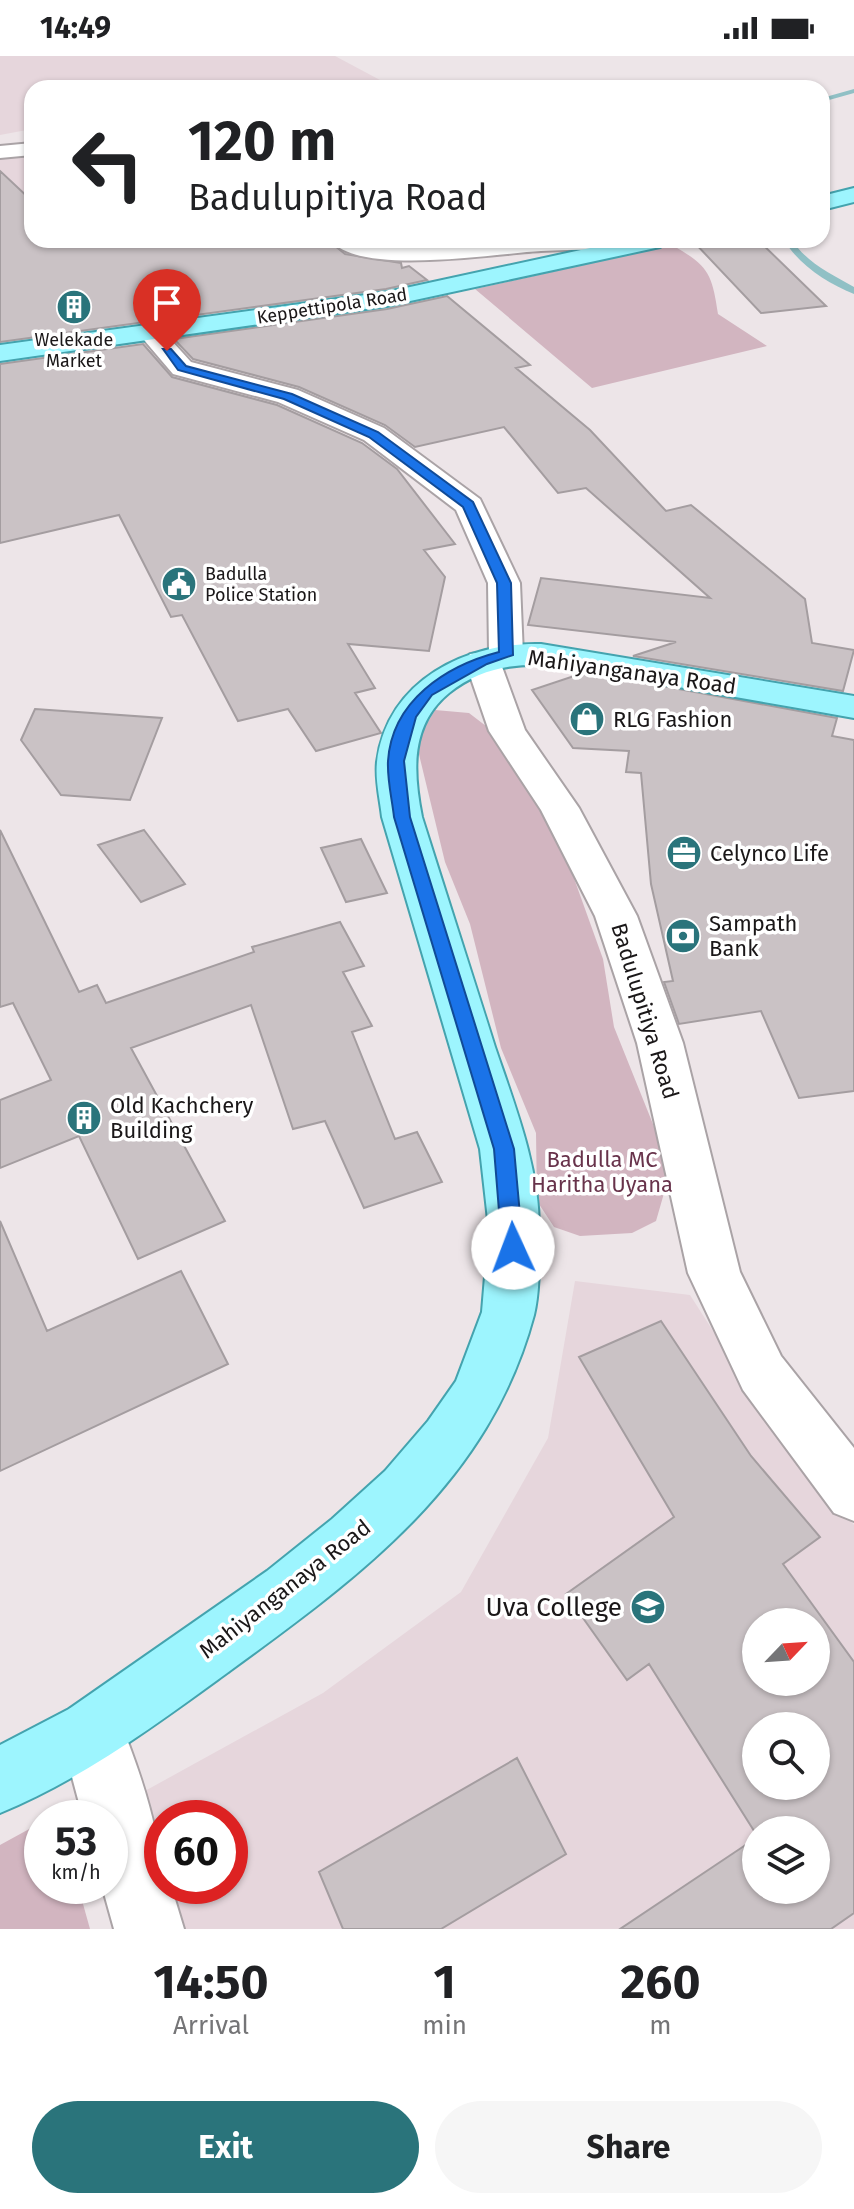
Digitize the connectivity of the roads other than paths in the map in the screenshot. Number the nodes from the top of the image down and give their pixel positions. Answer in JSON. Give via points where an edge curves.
{"nodes":[{"id":1,"x":24,"y":150,"type":"edge"},
{"id":2,"x":0,"y":152,"type":"edge"},
{"id":3,"x":854,"y":195,"type":"edge"},
{"id":4,"x":830,"y":201,"type":"edge"},
{"id":5,"x":361,"y":248,"type":"edge"},
{"id":6,"x":496,"y":248,"type":"edge"},
{"id":7,"x":625,"y":248,"type":"edge"},
{"id":8,"x":152,"y":334,"type":"junction"},
{"id":9,"x":0,"y":353,"type":"edge"},
{"id":10,"x":494,"y":658,"type":"junction"},
{"id":11,"x":854,"y":707,"type":"edge"},
{"id":12,"x":854,"y":1493,"type":"edge"},
{"id":13,"x":92,"y":1732,"type":"junction"},
{"id":14,"x":0,"y":1780,"type":"edge"},
{"id":15,"x":149,"y":1929,"type":"edge"}],
"edges":[{"from":1,"to":2,"type":"street"},
{"from":3,"to":4,"type":"main road"},
{"from":5,"to":6,"type":"street","via":[[418,255]]},
{"from":7,"to":8,"type":"main road","name":"Keppettipola Road","via":[[387,299]]},
{"from":8,"to":9,"type":"main road","name":"Keppettipola Road"},
{"from":8,"to":10,"type":"street","name":"Badulupitiya Road","via":[[182,368],[288,396],[374,434],[469,505],[504,583]]},
{"from":10,"to":11,"type":"main road","name":"Mahiyanganaya Road","via":[[577,659]]},
{"from":10,"to":12,"type":"street","name":"Badulupitiya Road","via":[[507,731],[560,808],[616,916],[660,1043],[714,1273],[762,1373]]},
{"from":10,"to":13,"type":"main road","name":"Mahiyanganaya Road","via":[[427,692],[408,717],[396,761],[402,817],[504,1149],[513,1242],[508,1312],[494,1357],[448,1440],[353,1540]]},
{"from":13,"to":14,"type":"main road","name":"Mahiyanganaya Road"},
{"from":13,"to":15,"type":"street"}]}
